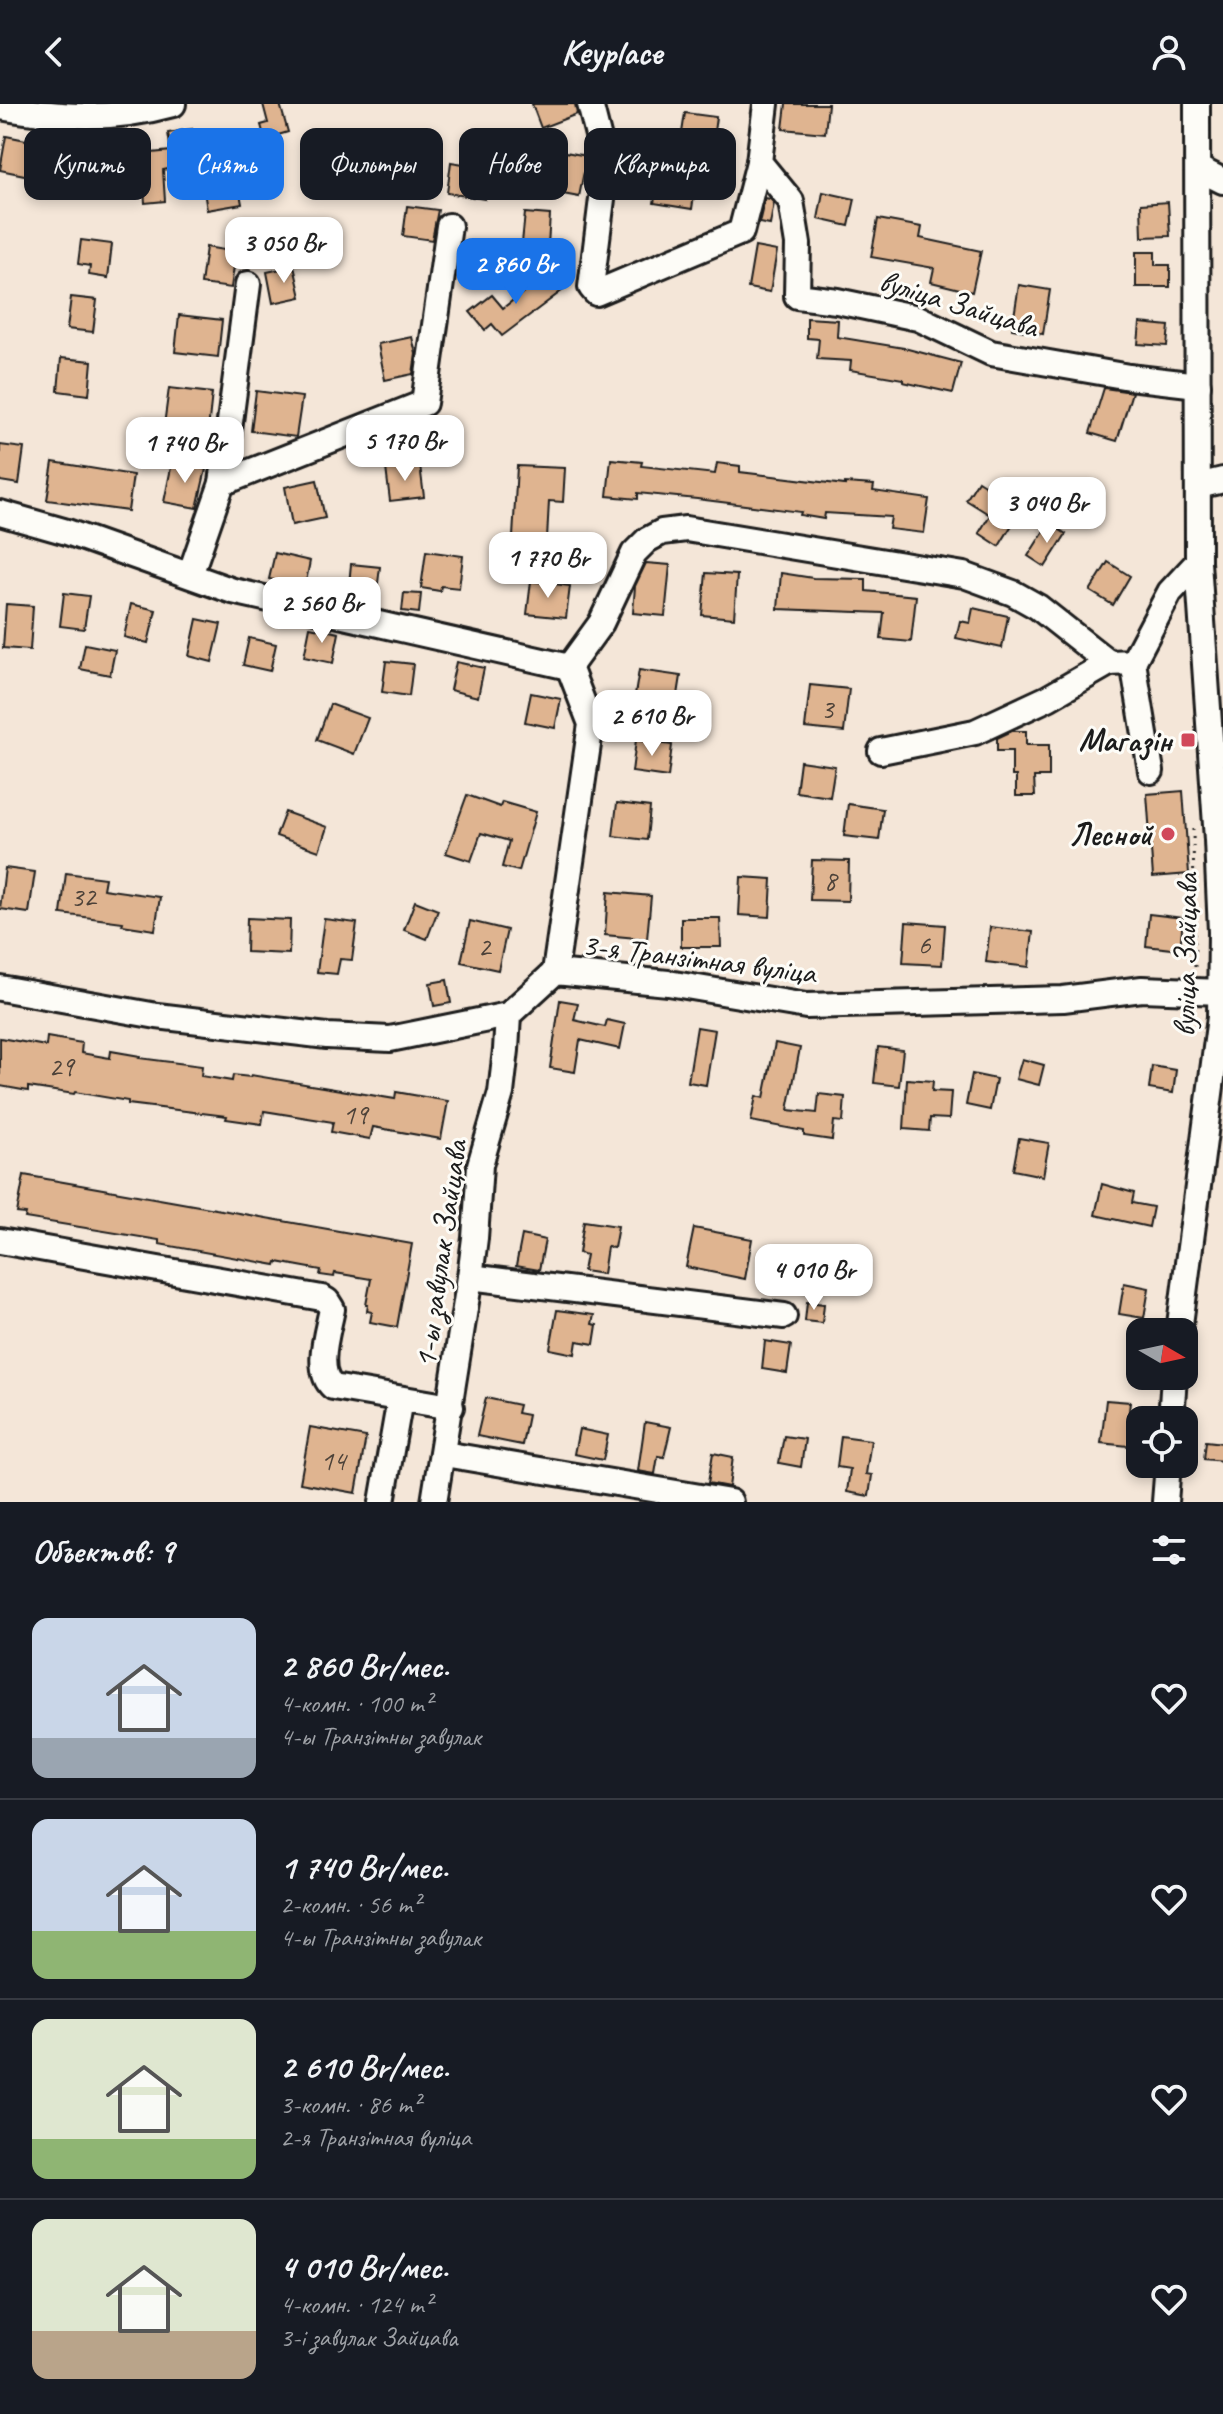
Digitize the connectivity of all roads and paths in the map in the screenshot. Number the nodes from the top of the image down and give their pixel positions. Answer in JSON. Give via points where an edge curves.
{"nodes":[{"id":1,"x":173,"y":104,"type":"edge"},
{"id":2,"x":590,"y":104,"type":"edge"},
{"id":3,"x":766,"y":104,"type":"edge"},
{"id":4,"x":1197,"y":104,"type":"edge"},
{"id":5,"x":0,"y":107,"type":"edge"},
{"id":6,"x":759,"y":162,"type":"junction"},
{"id":7,"x":1199,"y":169,"type":"junction"},
{"id":8,"x":1223,"y":181,"type":"edge"},
{"id":9,"x":449,"y":226,"type":"dead end"},
{"id":10,"x":248,"y":284,"type":"dead end"},
{"id":11,"x":1198,"y":385,"type":"junction"},
{"id":12,"x":1223,"y":480,"type":"edge"},
{"id":13,"x":222,"y":483,"type":"junction"},
{"id":14,"x":1198,"y":486,"type":"junction"},
{"id":15,"x":0,"y":513,"type":"edge"},
{"id":16,"x":1198,"y":562,"type":"junction"},
{"id":17,"x":190,"y":575,"type":"junction"},
{"id":18,"x":1121,"y":662,"type":"junction"},
{"id":19,"x":569,"y":667,"type":"junction"},
{"id":20,"x":881,"y":751,"type":"dead end"},
{"id":21,"x":1151,"y":771,"type":"dead end"},
{"id":22,"x":1193,"y":827,"type":"dead end"},
{"id":23,"x":1220,"y":844,"type":"edge"},
{"id":24,"x":1222,"y":932,"type":"edge"},
{"id":25,"x":555,"y":972,"type":"junction"},
{"id":26,"x":1215,"y":981,"type":"edge"},
{"id":27,"x":0,"y":988,"type":"edge"},
{"id":28,"x":508,"y":1015,"type":"junction"},
{"id":29,"x":0,"y":1241,"type":"edge"},
{"id":30,"x":470,"y":1277,"type":"junction"},
{"id":31,"x":784,"y":1316,"type":"dead end"},
{"id":32,"x":1181,"y":1318,"type":"edge"},
{"id":33,"x":400,"y":1399,"type":"junction"},
{"id":34,"x":451,"y":1407,"type":"junction"},
{"id":35,"x":444,"y":1454,"type":"junction"},
{"id":36,"x":1167,"y":1478,"type":"edge"},
{"id":37,"x":382,"y":1502,"type":"edge"},
{"id":38,"x":434,"y":1502,"type":"edge"},
{"id":39,"x":730,"y":1502,"type":"edge"},
{"id":40,"x":1165,"y":1502,"type":"edge"}],
"edges":[{"from":1,"to":5,"type":"street","via":[[90,117]]},
{"from":2,"to":6,"type":"street","via":[[606,167],[591,287],[596,293],[741,232]]},
{"from":3,"to":6,"type":"street"},
{"from":4,"to":7,"type":"street","name":"вуліца Зайцава"},
{"from":6,"to":11,"type":"street","name":"вуліца Зайцава","via":[[791,201],[798,244],[797,296],[918,318],[991,353]]},
{"from":7,"to":8,"type":"street"},
{"from":7,"to":11,"type":"street","name":"вуліца Зайцава"},
{"from":9,"to":13,"type":"street","via":[[424,403]]},
{"from":10,"to":13,"type":"street"},
{"from":11,"to":14,"type":"street","name":"вуліца Зайцава"},
{"from":12,"to":14,"type":"street"},
{"from":13,"to":17,"type":"street"},
{"from":14,"to":16,"type":"street","name":"вуліца Зайцава"},
{"from":15,"to":17,"type":"street"},
{"from":16,"to":18,"type":"street"},
{"from":16,"to":23,"type":"street","name":"вуліца Зайцава"},
{"from":17,"to":19,"type":"street","via":[[233,591]]},
{"from":18,"to":19,"type":"street","via":[[1013,593],[964,575],[686,529],[662,532],[634,553],[601,623]]},
{"from":18,"to":20,"type":"street","via":[[975,732]]},
{"from":18,"to":21,"type":"street"},
{"from":19,"to":25,"type":"street","via":[[591,724]]},
{"from":22,"to":26,"type":"path"},
{"from":23,"to":24,"type":"street","name":"вуліца Зайцава"},
{"from":24,"to":26,"type":"street","name":"вуліца Зайцава"},
{"from":25,"to":26,"type":"street","name":"3-я Транзітная вуліца","via":[[668,983],[806,1006],[1063,999]]},
{"from":25,"to":28,"type":"street","name":"3-я Транзітная вуліца"},
{"from":26,"to":32,"type":"street","name":"вуліца Зайцава","via":[[1220,1017]]},
{"from":27,"to":28,"type":"street","via":[[157,1016],[327,1036],[390,1039]]},
{"from":28,"to":30,"type":"street","name":"1-ы завулак Зайцава","via":[[501,1093],[480,1165]]},
{"from":29,"to":33,"type":"street","via":[[322,1298],[332,1309],[322,1369],[328,1383]]},
{"from":30,"to":31,"type":"street"},
{"from":30,"to":34,"type":"street","name":"1-ы завулак Зайцава"},
{"from":33,"to":34,"type":"street"},
{"from":33,"to":37,"type":"street"},
{"from":34,"to":35,"type":"street","name":"1-ы завулак Зайцава"},
{"from":35,"to":38,"type":"street","name":"1-ы завулак Зайцава"},
{"from":35,"to":39,"type":"street"},
{"from":36,"to":40,"type":"street"}]}
